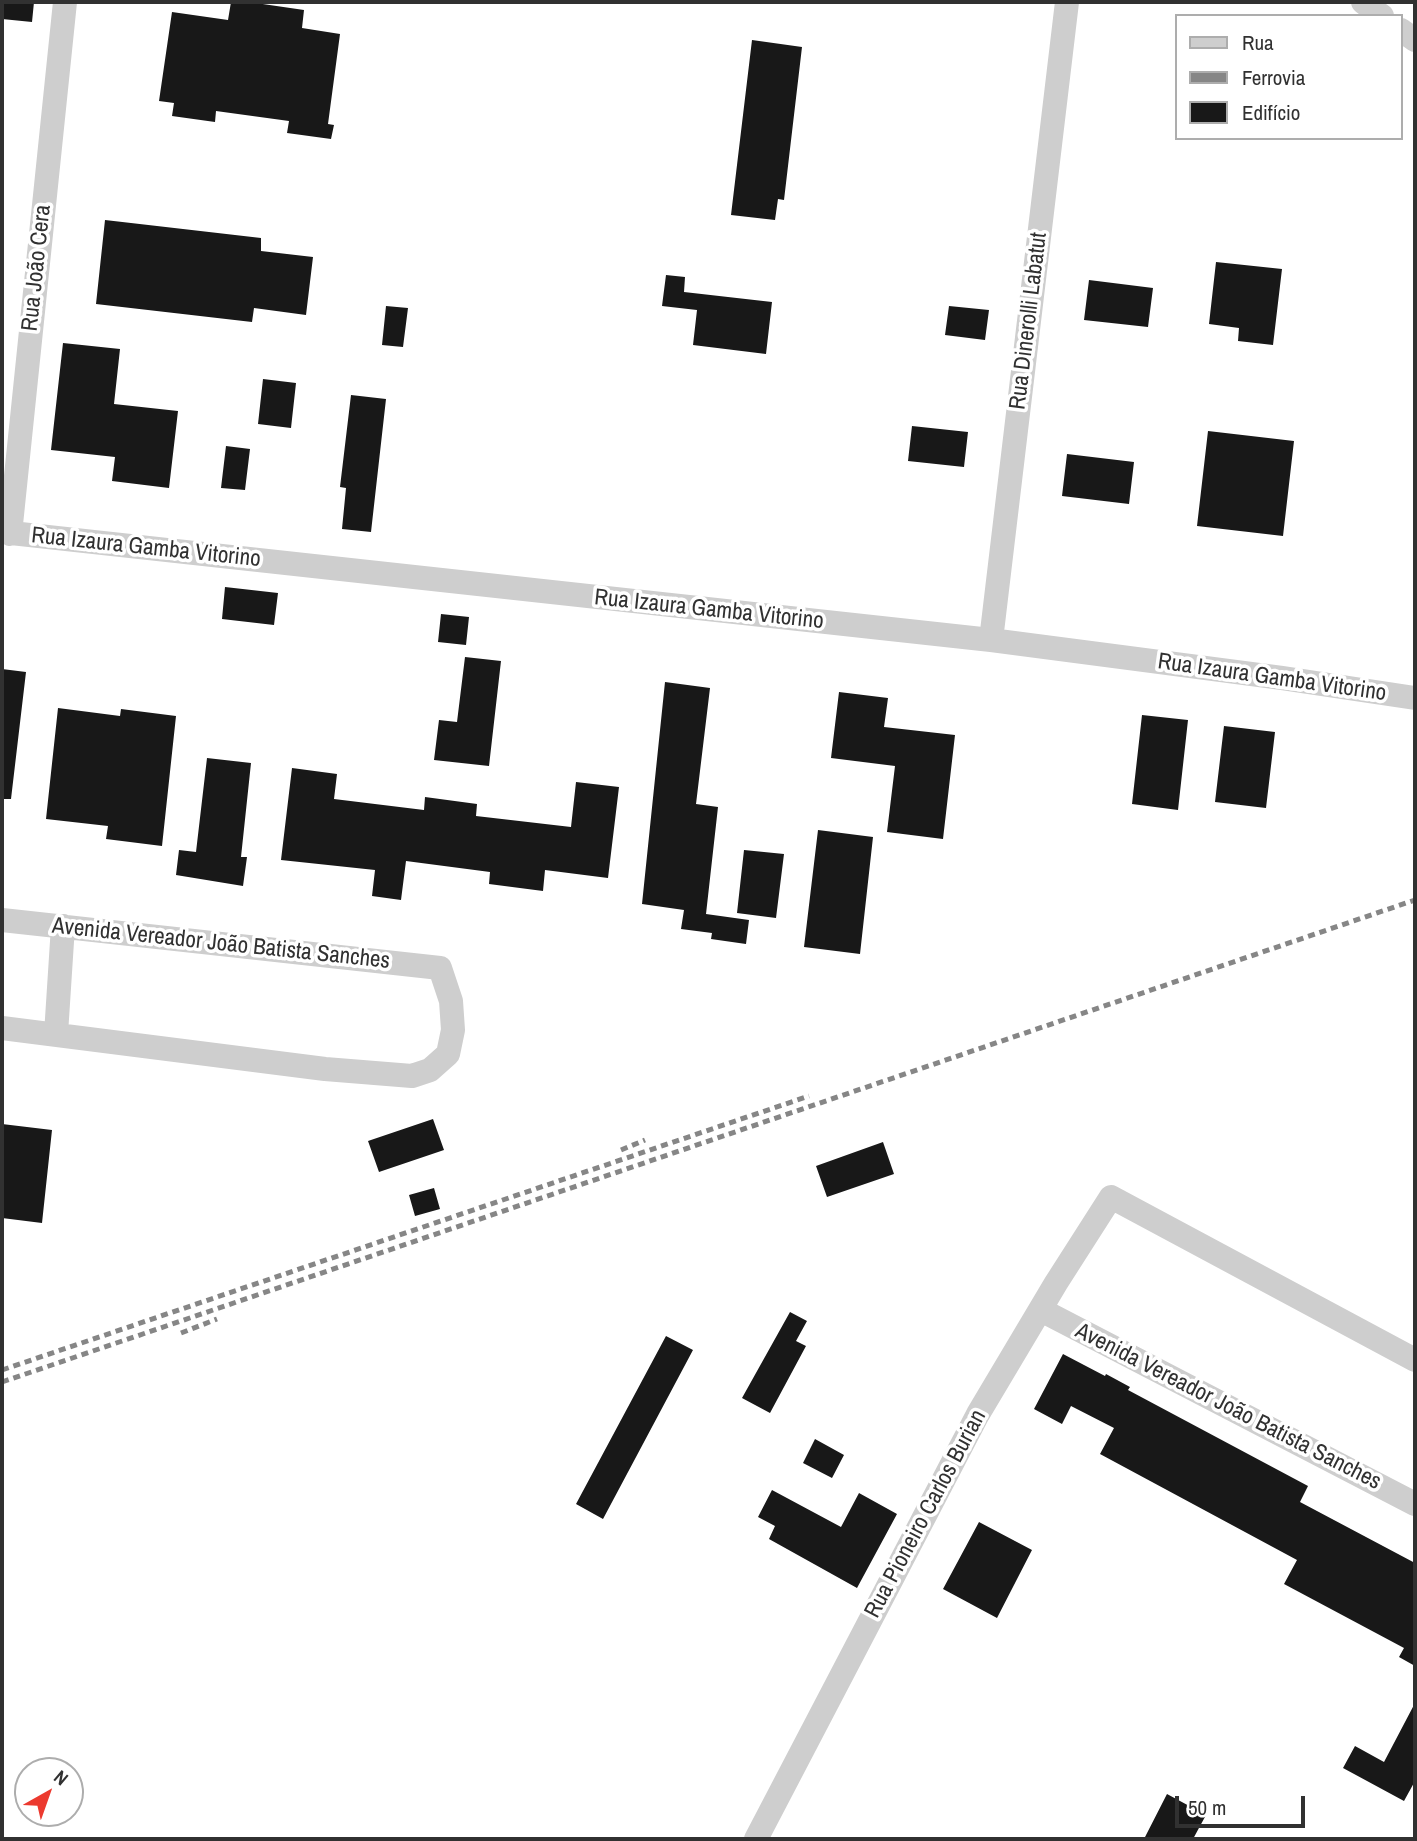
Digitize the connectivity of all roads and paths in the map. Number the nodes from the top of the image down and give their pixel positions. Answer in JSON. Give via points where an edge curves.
{"nodes":[{"id":1,"x":65,"y":2,"type":"edge"},
{"id":2,"x":1068,"y":2,"type":"edge"},
{"id":3,"x":1363,"y":2,"type":"edge"},
{"id":4,"x":1379,"y":14,"type":"edge"},
{"id":5,"x":6,"y":533,"type":"edge"},
{"id":6,"x":991,"y":640,"type":"junction"},
{"id":7,"x":1415,"y":698,"type":"edge"},
{"id":8,"x":2,"y":920,"type":"edge"},
{"id":9,"x":63,"y":926,"type":"junction"},
{"id":10,"x":2,"y":1028,"type":"edge"},
{"id":11,"x":56,"y":1034,"type":"junction"},
{"id":12,"x":1041,"y":1310,"type":"junction"},
{"id":13,"x":1415,"y":1360,"type":"edge"},
{"id":14,"x":1415,"y":1504,"type":"edge"},
{"id":15,"x":756,"y":1839,"type":"edge"}],
"edges":[{"from":1,"to":5,"type":"street","name":"Rua João Cera"},
{"from":2,"to":6,"type":"street","name":"Rua Dinerolli Labatut"},
{"from":3,"to":4,"type":"street"},
{"from":5,"to":6,"type":"street","name":"Rua Izaura Gamba Vitorino"},
{"from":6,"to":7,"type":"street","name":"Rua Izaura Gamba Vitorino"},
{"from":8,"to":9,"type":"street","name":"Avenida Vereador João Batista Sanches"},
{"from":9,"to":11,"type":"street"},
{"from":9,"to":11,"type":"street","name":"Avenida Vereador João Batista Sanches","via":[[440,968],[451,1001],[453,1030],[448,1054],[430,1070],[412,1076]]},
{"from":10,"to":11,"type":"street"},
{"from":12,"to":13,"type":"street","name":"Rua Pioneiro Carlos Burian","via":[[1111,1197]]},
{"from":12,"to":14,"type":"street","name":"Avenida Vereador João Batista Sanches"},
{"from":12,"to":15,"type":"street","name":"Rua Pioneiro Carlos Burian","via":[[978,1414]]}]}
